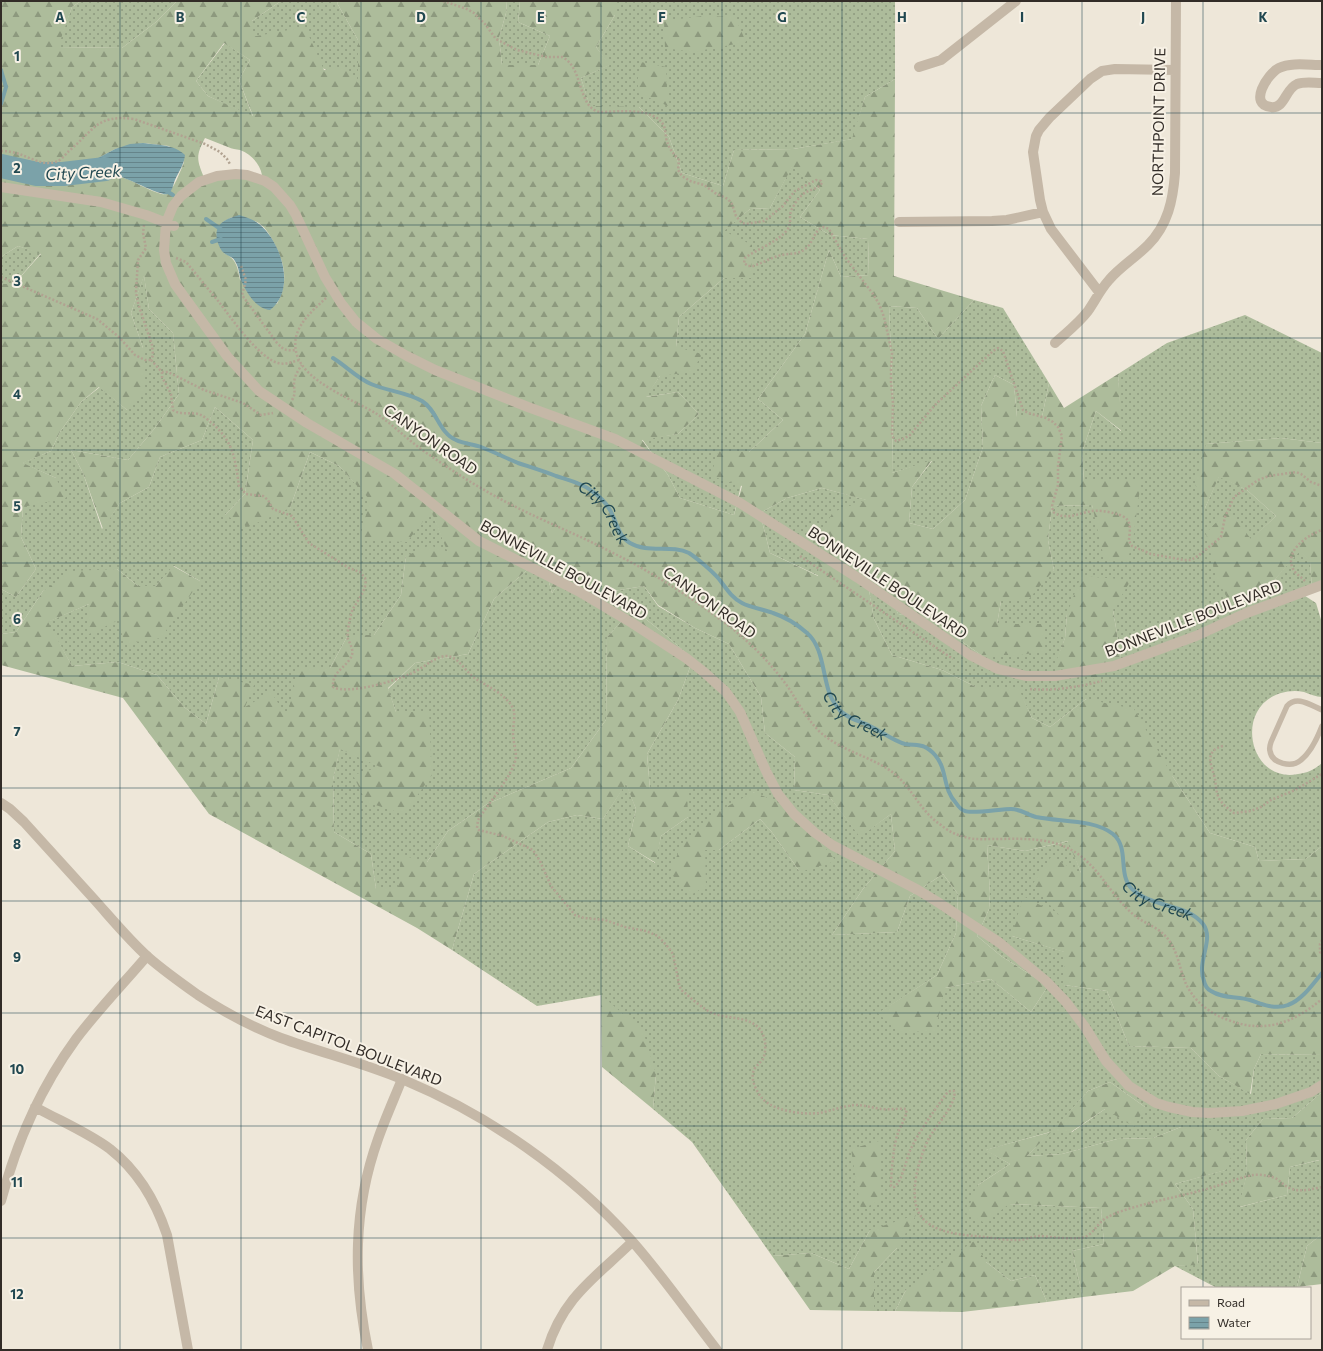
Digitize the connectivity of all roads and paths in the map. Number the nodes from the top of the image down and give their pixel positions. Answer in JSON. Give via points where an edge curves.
{"nodes":[{"id":1,"x":443,"y":1,"type":"edge"},
{"id":2,"x":1016,"y":1,"type":"edge"},
{"id":3,"x":1176,"y":1,"type":"edge"},
{"id":4,"x":1322,"y":64,"type":"edge"},
{"id":5,"x":919,"y":67,"type":"dead end"},
{"id":6,"x":1175,"y":70,"type":"junction"},
{"id":7,"x":1322,"y":82,"type":"edge"},
{"id":8,"x":1,"y":150,"type":"edge"},
{"id":9,"x":236,"y":174,"type":"junction"},
{"id":10,"x":1,"y":187,"type":"edge"},
{"id":11,"x":1043,"y":212,"type":"junction"},
{"id":12,"x":146,"y":215,"type":"junction"},
{"id":13,"x":899,"y":222,"type":"dead end"},
{"id":14,"x":170,"y":225,"type":"junction"},
{"id":15,"x":179,"y":259,"type":"dead end"},
{"id":16,"x":241,"y":266,"type":"dead end"},
{"id":17,"x":1,"y":277,"type":"edge"},
{"id":18,"x":333,"y":292,"type":"junction"},
{"id":19,"x":1099,"y":292,"type":"junction"},
{"id":20,"x":1055,"y":343,"type":"dead end"},
{"id":21,"x":296,"y":350,"type":"junction"},
{"id":22,"x":151,"y":360,"type":"junction"},
{"id":23,"x":299,"y":360,"type":"junction"},
{"id":24,"x":302,"y":366,"type":"junction"},
{"id":25,"x":162,"y":372,"type":"junction"},
{"id":26,"x":290,"y":402,"type":"dead end"},
{"id":27,"x":278,"y":412,"type":"dead end"},
{"id":28,"x":1322,"y":486,"type":"edge"},
{"id":29,"x":1322,"y":530,"type":"edge"},
{"id":30,"x":1309,"y":585,"type":"dead end"},
{"id":31,"x":1322,"y":585,"type":"edge"},
{"id":32,"x":1322,"y":710,"type":"edge"},
{"id":33,"x":1322,"y":726,"type":"edge"},
{"id":34,"x":1223,"y":746,"type":"dead end"},
{"id":35,"x":1322,"y":774,"type":"edge"},
{"id":36,"x":1,"y":803,"type":"edge"},
{"id":37,"x":1322,"y":940,"type":"edge"},
{"id":38,"x":1322,"y":954,"type":"edge"},
{"id":39,"x":147,"y":956,"type":"junction"},
{"id":40,"x":1322,"y":999,"type":"edge"},
{"id":41,"x":402,"y":1079,"type":"junction"},
{"id":42,"x":1322,"y":1085,"type":"edge"},
{"id":43,"x":35,"y":1107,"type":"junction"},
{"id":44,"x":1322,"y":1187,"type":"edge"},
{"id":45,"x":1,"y":1201,"type":"edge"},
{"id":46,"x":632,"y":1242,"type":"junction"},
{"id":47,"x":188,"y":1350,"type":"edge"},
{"id":48,"x":368,"y":1350,"type":"edge"},
{"id":49,"x":547,"y":1350,"type":"edge"},
{"id":50,"x":717,"y":1350,"type":"edge"}],
"edges":[{"from":1,"to":28,"type":"path","via":[[474,13],[496,39],[517,50],[565,59],[575,72],[585,98],[593,110],[645,112],[654,116],[664,126],[670,149],[679,160],[680,174],[728,199],[742,223],[751,224],[764,220],[782,207],[795,191],[816,180],[821,181],[819,187],[806,192],[798,200],[791,212],[787,230],[745,258],[744,263],[753,266],[782,255],[799,253],[808,247],[818,230],[824,227],[829,229],[845,257],[873,294],[884,317],[892,353],[892,436],[896,441],[910,435],[948,391],[998,348],[1003,351],[1023,410],[1046,418],[1061,431],[1058,485],[1052,506],[1053,512],[1062,516],[1091,511],[1120,515],[1130,523],[1130,544],[1143,551],[1184,560],[1194,559],[1221,537],[1225,517],[1234,497],[1258,480],[1269,476],[1296,472]]},
{"from":2,"to":5,"type":"street","via":[[941,60]]},
{"from":3,"to":6,"type":"street","name":"NORTHPOINT DRIVE"},
{"from":4,"to":7,"type":"street","via":[[1286,66],[1272,72],[1260,93],[1261,102],[1274,108],[1282,103],[1287,92],[1297,84]]},
{"from":6,"to":11,"type":"street","via":[[1102,71],[1050,117],[1036,136],[1033,152]]},
{"from":6,"to":19,"type":"street","name":"NORTHPOINT DRIVE","via":[[1175,172],[1170,207],[1155,237]]},
{"from":8,"to":9,"type":"path","via":[[43,162],[58,161],[99,122],[122,117],[134,118],[220,152]]},
{"from":9,"to":14,"type":"street","name":"BONNEVILLE BOULEVARD","via":[[208,178],[190,188],[173,206]]},
{"from":9,"to":18,"type":"street","name":"BONNEVILLE BOULEVARD","via":[[265,181],[290,205]]},
{"from":10,"to":12,"type":"street","via":[[101,202]]},
{"from":11,"to":13,"type":"street","via":[[999,221]]},
{"from":11,"to":19,"type":"street","via":[[1051,229]]},
{"from":12,"to":14,"type":"street"},
{"from":12,"to":22,"type":"path","via":[[143,230],[146,244],[138,260],[136,292],[152,345]]},
{"from":14,"to":42,"type":"street","name":"BONNEVILLE BOULEVARD","via":[[164,250],[175,284],[227,356],[259,391],[307,423],[395,474],[479,541],[578,591],[638,627],[706,673],[726,692],[740,712],[778,794],[794,814],[832,846],[936,901],[1000,943],[1046,980],[1085,1026],[1106,1061],[1129,1086],[1156,1103],[1186,1112],[1210,1113],[1276,1104],[1311,1092]]},
{"from":15,"to":23,"type":"path","via":[[186,262],[259,350],[278,363],[287,364]]},
{"from":16,"to":21,"type":"path","via":[[246,280],[242,295],[276,343],[283,349]]},
{"from":17,"to":22,"type":"path","via":[[97,319],[119,337],[135,355]]},
{"from":18,"to":21,"type":"path","name":"CANYON ROAD","via":[[300,326],[296,335]]},
{"from":18,"to":31,"type":"street","name":"BONNEVILLE BOULEVARD","via":[[356,322],[390,347],[435,370],[615,439],[740,503],[858,578],[964,651],[998,669],[1026,676],[1055,676],[1114,666]]},
{"from":19,"to":20,"type":"street","name":"NORTHPOINT DRIVE","via":[[1084,315]]},
{"from":21,"to":23,"type":"path","name":"CANYON ROAD"},
{"from":22,"to":25,"type":"path"},
{"from":23,"to":24,"type":"path","name":"CANYON ROAD"},
{"from":24,"to":26,"type":"path","via":[[295,379],[294,396]]},
{"from":24,"to":40,"type":"path","name":"CANYON ROAD","via":[[311,376],[377,414],[428,455],[466,479],[514,506],[614,553],[679,589],[730,626],[763,656],[820,731],[838,746],[872,760],[895,774],[929,816],[954,834],[970,838],[1032,838],[1061,845],[1077,854],[1095,869],[1127,909],[1164,933],[1173,946],[1187,986],[1204,1008],[1212,1013],[1244,1025],[1261,1027],[1292,1018]]},
{"from":25,"to":27,"type":"path","via":[[168,372],[208,392],[238,401],[261,415]]},
{"from":25,"to":44,"type":"path","via":[[162,378],[171,394],[173,410],[202,416],[226,437],[241,490],[246,494],[263,496],[274,509],[292,516],[309,543],[366,578],[366,585],[354,608],[348,628],[353,654],[335,675],[333,687],[350,690],[395,680],[445,656],[454,658],[470,675],[508,701],[514,712],[513,736],[516,759],[510,773],[478,820],[477,828],[503,836],[533,850],[551,886],[575,915],[605,920],[658,936],[673,954],[679,984],[685,994],[711,1012],[748,1021],[758,1028],[765,1042],[765,1052],[752,1077],[758,1092],[767,1103],[782,1110],[806,1114],[854,1105],[906,1109],[897,1134],[893,1158],[891,1186],[894,1187],[921,1132],[946,1094],[954,1091],[954,1102],[927,1143],[915,1187],[918,1212],[930,1224],[946,1232],[989,1238],[1020,1240],[1040,1236],[1080,1237],[1086,1236],[1106,1218],[1116,1213],[1255,1175],[1270,1176],[1295,1190]]},
{"from":29,"to":30,"type":"path","via":[[1312,533],[1298,544],[1293,552],[1295,572]]},
{"from":32,"to":33,"type":"lane","via":[[1299,700],[1290,702],[1271,742],[1271,754],[1284,764],[1299,762],[1309,752]]},
{"from":34,"to":35,"type":"path","via":[[1213,750],[1210,764],[1220,800],[1234,813],[1261,807]]},
{"from":36,"to":39,"type":"street","name":"EAST CAPITOL BOULEVARD","via":[[24,822]]},
{"from":37,"to":38,"type":"path","via":[[1319,949]]},
{"from":39,"to":41,"type":"street","name":"EAST CAPITOL BOULEVARD","via":[[198,995],[248,1024]]},
{"from":39,"to":43,"type":"street","via":[[76,1040]]},
{"from":41,"to":46,"type":"street","name":"EAST CAPITOL BOULEVARD","via":[[459,1106],[521,1144],[581,1191]]},
{"from":41,"to":48,"type":"street","via":[[378,1138],[364,1189],[360,1215],[358,1280]]},
{"from":43,"to":45,"type":"street"},
{"from":43,"to":47,"type":"street","via":[[110,1149],[131,1169],[148,1192],[167,1235]]},
{"from":46,"to":49,"type":"street","via":[[572,1300]]},
{"from":46,"to":50,"type":"street","name":"EAST CAPITOL BOULEVARD"}]}
